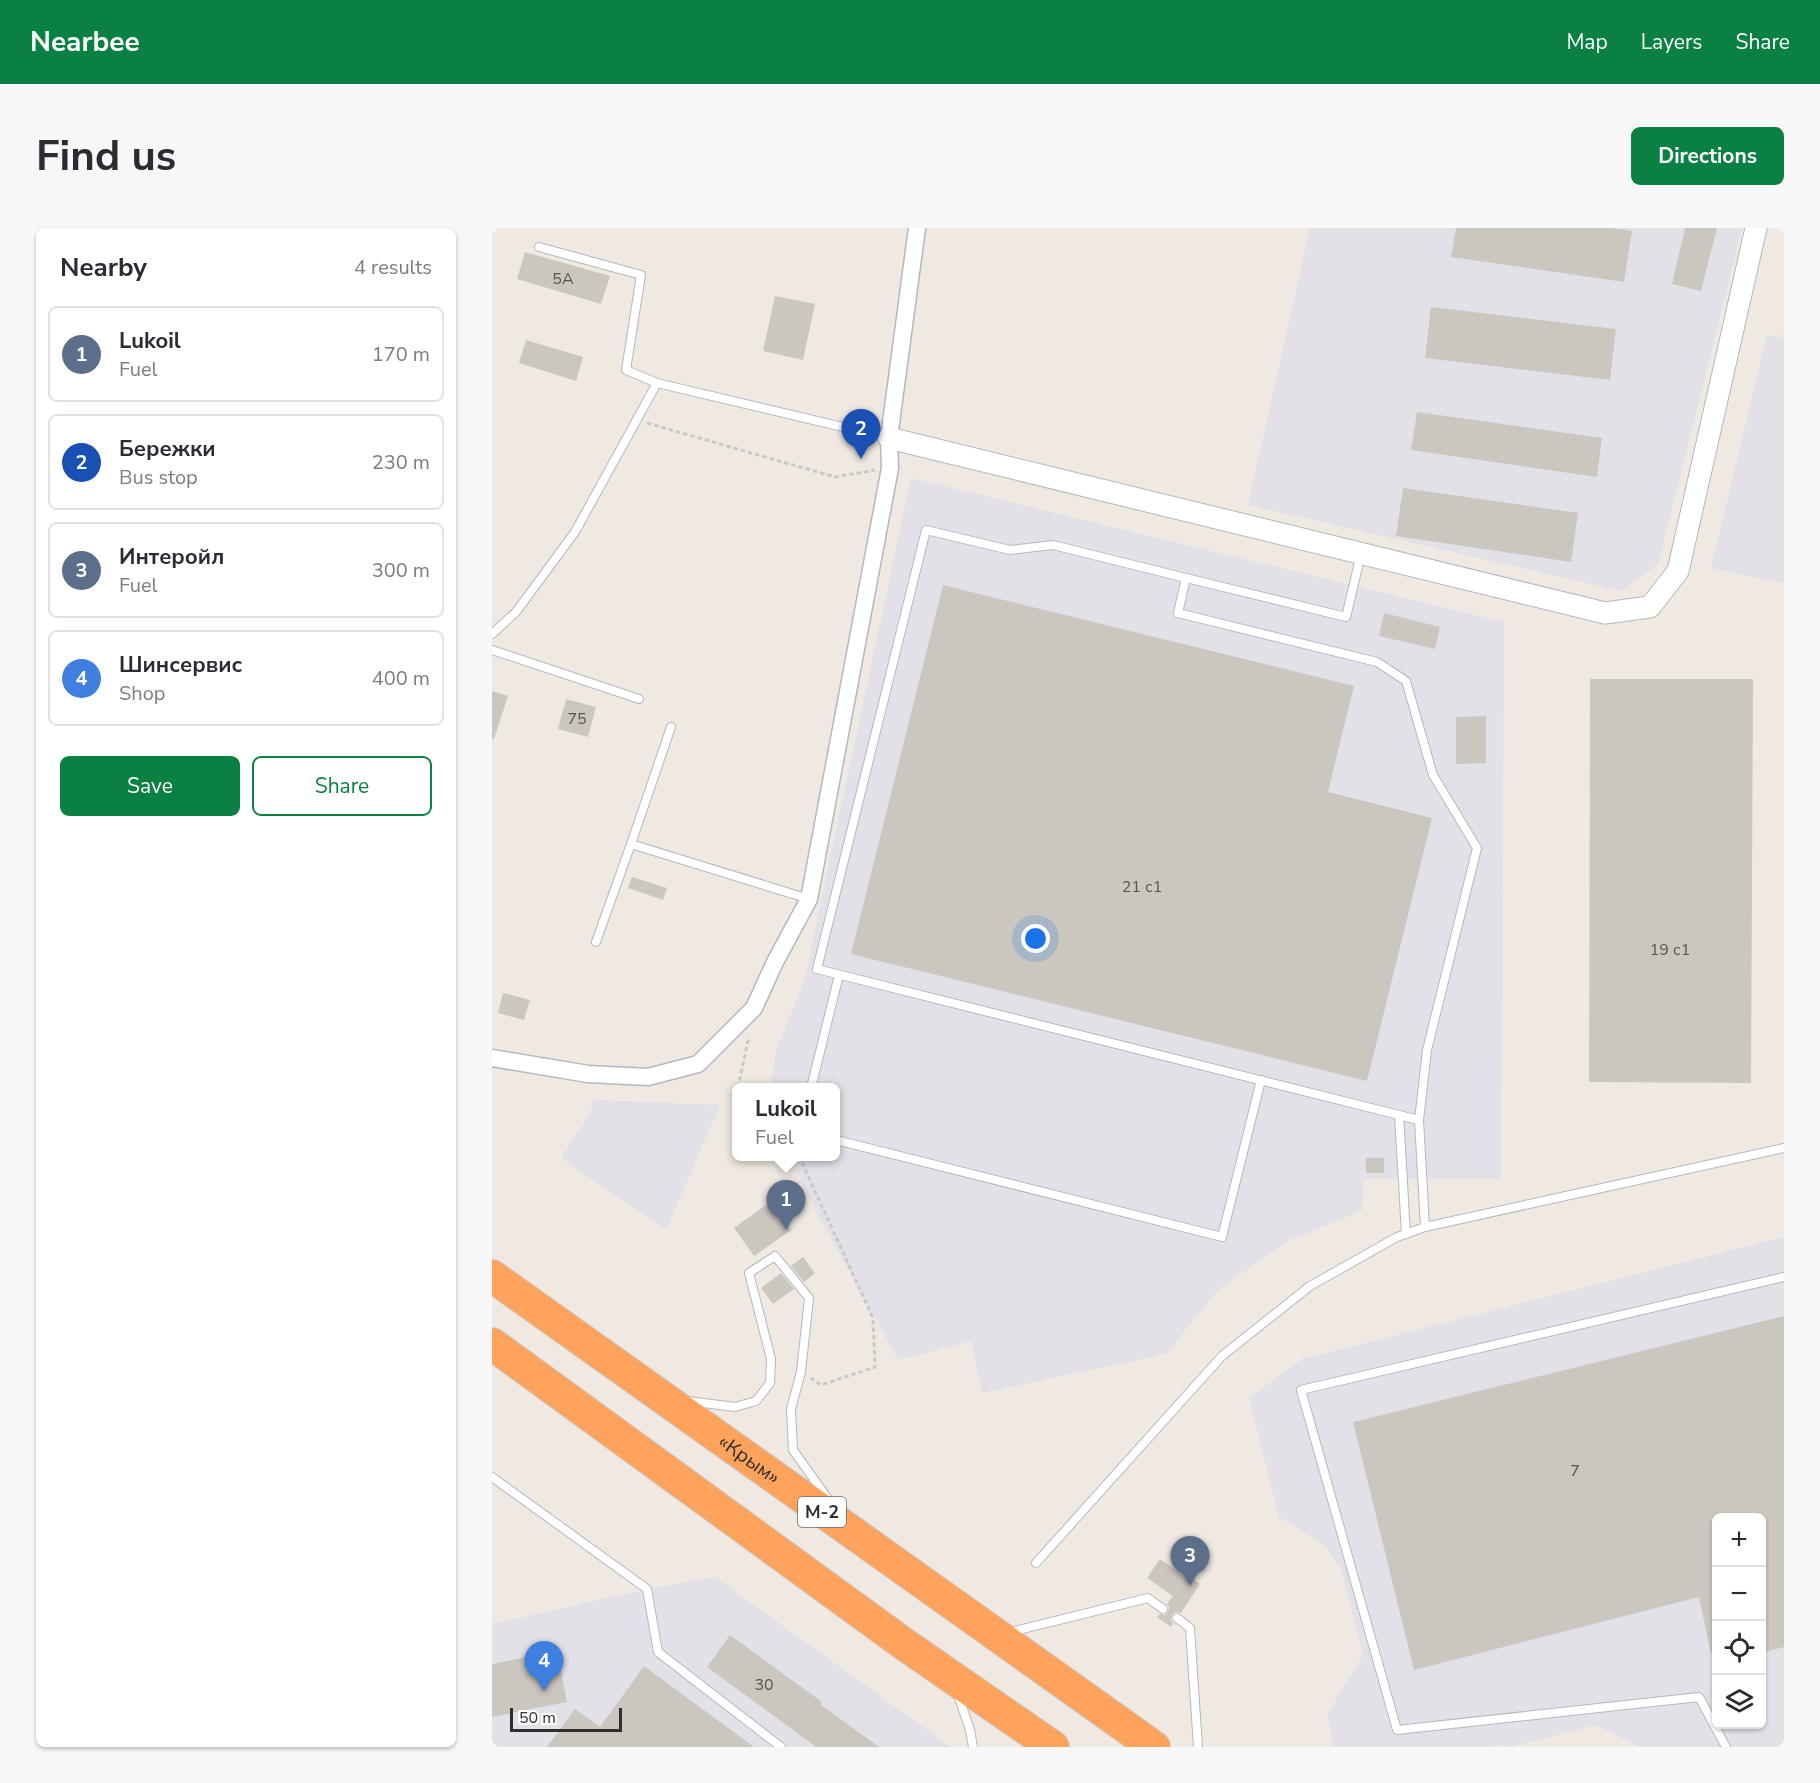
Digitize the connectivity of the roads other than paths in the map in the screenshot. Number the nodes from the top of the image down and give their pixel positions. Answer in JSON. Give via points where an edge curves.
{"nodes":[{"id":1,"x":917,"y":228,"type":"edge"},
{"id":2,"x":1756,"y":228,"type":"edge"},
{"id":3,"x":539,"y":247,"type":"dead end"},
{"id":4,"x":657,"y":383,"type":"junction"},
{"id":5,"x":889,"y":438,"type":"junction"},
{"id":6,"x":1361,"y":553,"type":"junction"},
{"id":7,"x":1186,"y":578,"type":"junction"},
{"id":8,"x":492,"y":634,"type":"edge"},
{"id":9,"x":492,"y":650,"type":"edge"},
{"id":10,"x":639,"y":699,"type":"dead end"},
{"id":11,"x":671,"y":727,"type":"dead end"},
{"id":12,"x":631,"y":844,"type":"junction"},
{"id":13,"x":808,"y":899,"type":"junction"},
{"id":14,"x":596,"y":942,"type":"dead end"},
{"id":15,"x":839,"y":975,"type":"junction"},
{"id":16,"x":492,"y":1058,"type":"edge"},
{"id":17,"x":1262,"y":1080,"type":"junction"},
{"id":18,"x":812,"y":1083,"type":"edge"},
{"id":19,"x":1399,"y":1115,"type":"junction"},
{"id":20,"x":1419,"y":1120,"type":"junction"},
{"id":21,"x":840,"y":1141,"type":"edge"},
{"id":22,"x":1784,"y":1148,"type":"edge"},
{"id":23,"x":1425,"y":1227,"type":"junction"},
{"id":24,"x":1406,"y":1234,"type":"junction"},
{"id":25,"x":492,"y":1276,"type":"edge"},
{"id":26,"x":1784,"y":1277,"type":"edge"},
{"id":27,"x":492,"y":1344,"type":"edge"},
{"id":28,"x":663,"y":1399,"type":"junction"},
{"id":29,"x":492,"y":1477,"type":"edge"},
{"id":30,"x":852,"y":1534,"type":"junction"},
{"id":31,"x":1036,"y":1563,"type":"dead end"},
{"id":32,"x":1163,"y":1609,"type":"dead end"},
{"id":33,"x":1177,"y":1618,"type":"dead end"},
{"id":34,"x":996,"y":1636,"type":"junction"},
{"id":35,"x":955,"y":1686,"type":"dead end"},
{"id":36,"x":781,"y":1747,"type":"edge"},
{"id":37,"x":973,"y":1747,"type":"edge"},
{"id":38,"x":1053,"y":1747,"type":"edge"},
{"id":39,"x":1154,"y":1747,"type":"edge"},
{"id":40,"x":1197,"y":1747,"type":"edge"},
{"id":41,"x":1726,"y":1747,"type":"edge"}],
"edges":[{"from":1,"to":5,"type":"street"},
{"from":2,"to":6,"type":"street","via":[[1678,571],[1650,607],[1605,613]]},
{"from":3,"to":4,"type":"lane","via":[[641,275],[626,370]]},
{"from":4,"to":5,"type":"lane"},
{"from":4,"to":8,"type":"lane","via":[[575,532],[516,612]]},
{"from":5,"to":6,"type":"street"},
{"from":5,"to":13,"type":"street","via":[[890,468]]},
{"from":6,"to":7,"type":"lane","via":[[1346,617]]},
{"from":7,"to":15,"type":"lane","via":[[1053,545],[1010,550],[926,530],[818,969]]},
{"from":7,"to":20,"type":"lane","via":[[1178,613],[1377,663],[1406,681],[1433,775],[1477,848],[1427,1050]]},
{"from":9,"to":10,"type":"lane"},
{"from":11,"to":12,"type":"lane"},
{"from":12,"to":13,"type":"lane"},
{"from":12,"to":14,"type":"lane"},
{"from":13,"to":16,"type":"street","via":[[754,1008],[698,1064],[648,1077],[588,1074]]},
{"from":15,"to":17,"type":"lane"},
{"from":15,"to":18,"type":"lane"},
{"from":17,"to":19,"type":"lane"},
{"from":17,"to":21,"type":"lane","via":[[1222,1237]]},
{"from":19,"to":20,"type":"lane"},
{"from":19,"to":24,"type":"lane"},
{"from":20,"to":23,"type":"lane"},
{"from":22,"to":23,"type":"lane"},
{"from":23,"to":24,"type":"lane"},
{"from":24,"to":31,"type":"lane","via":[[1310,1286],[1222,1356]]},
{"from":25,"to":28,"type":"highway","name":"«Крым»","number":"М-2"},
{"from":26,"to":41,"type":"lane","via":[[1301,1390],[1397,1730],[1699,1697]]},
{"from":27,"to":38,"type":"highway","via":[[904,1644]]},
{"from":28,"to":30,"type":"highway","name":"«Крым»","number":"М-2"},
{"from":28,"to":30,"type":"lane","via":[[735,1407],[756,1401],[770,1383],[771,1359],[749,1273],[775,1256],[808,1298],[801,1371],[792,1409],[793,1450]]},
{"from":29,"to":36,"type":"lane","via":[[647,1589],[658,1652]]},
{"from":30,"to":34,"type":"highway","name":"«Крым»","number":"М-2"},
{"from":32,"to":34,"type":"lane","via":[[1148,1598]]},
{"from":33,"to":40,"type":"lane","via":[[1190,1628]]},
{"from":34,"to":39,"type":"highway","name":"«Крым»","number":"М-2"},
{"from":35,"to":37,"type":"lane"}]}
